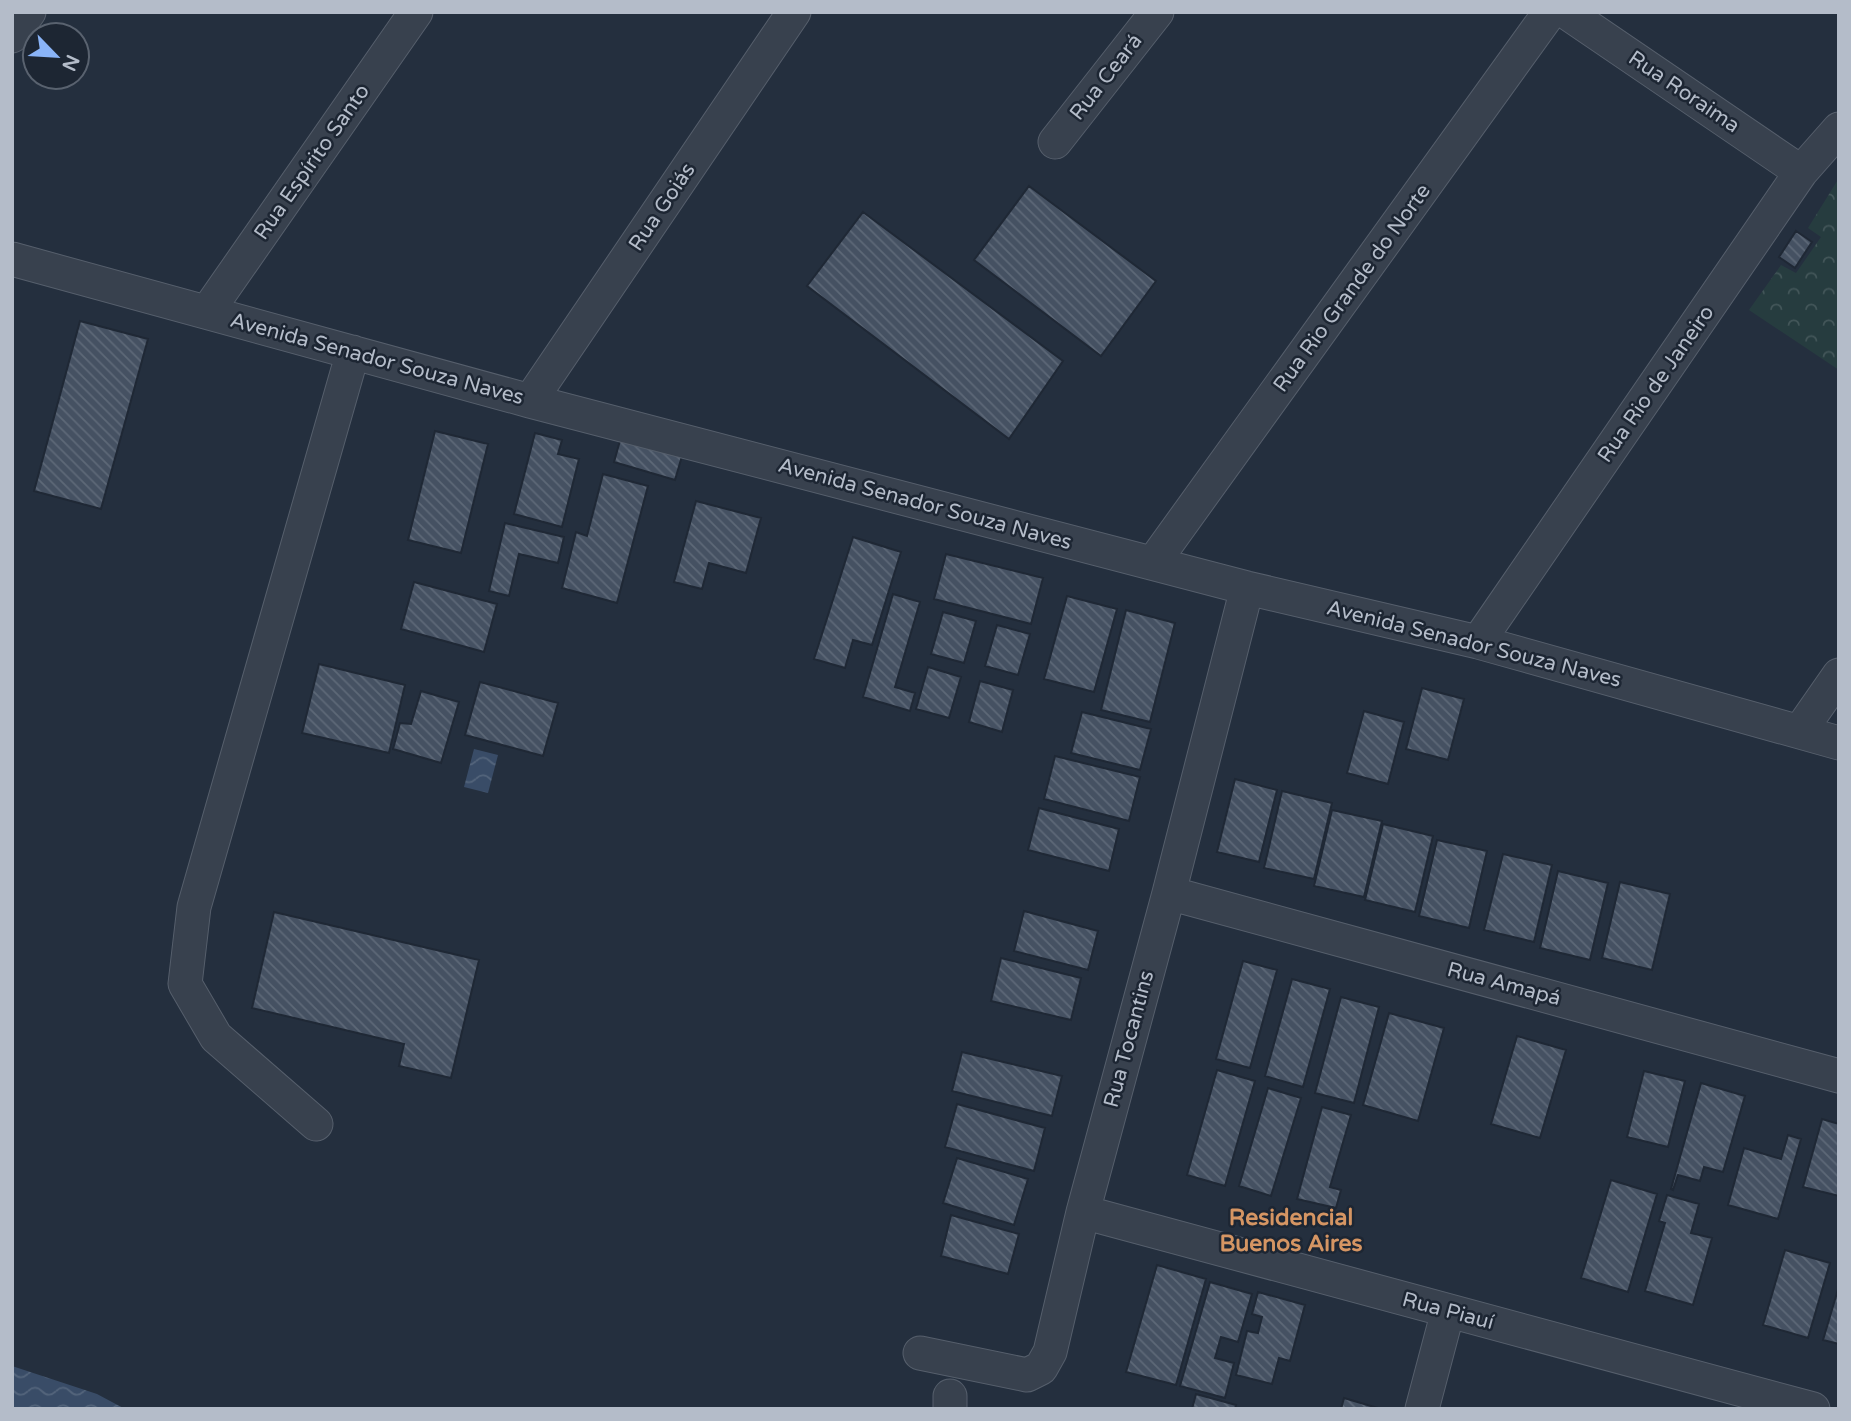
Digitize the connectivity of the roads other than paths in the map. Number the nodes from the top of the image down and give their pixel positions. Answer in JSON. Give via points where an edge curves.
{"nodes":[{"id":1,"x":29,"y":12,"type":"edge"},
{"id":2,"x":416,"y":12,"type":"edge"},
{"id":3,"x":794,"y":12,"type":"edge"},
{"id":4,"x":1157,"y":12,"type":"edge"},
{"id":5,"x":1550,"y":12,"type":"edge"},
{"id":6,"x":1566,"y":12,"type":"edge"},
{"id":7,"x":12,"y":36,"type":"edge"},
{"id":8,"x":1839,"y":129,"type":"edge"},
{"id":9,"x":1055,"y":142,"type":"dead end"},
{"id":10,"x":1801,"y":172,"type":"junction"},
{"id":11,"x":12,"y":259,"type":"edge"},
{"id":12,"x":207,"y":312,"type":"junction"},
{"id":13,"x":353,"y":352,"type":"junction"},
{"id":14,"x":530,"y":401,"type":"junction"},
{"id":15,"x":1153,"y":563,"type":"junction"},
{"id":16,"x":1247,"y":588,"type":"junction"},
{"id":17,"x":1478,"y":642,"type":"junction"},
{"id":18,"x":1839,"y":675,"type":"edge"},
{"id":19,"x":1800,"y":731,"type":"junction"},
{"id":20,"x":1839,"y":743,"type":"edge"},
{"id":21,"x":1168,"y":893,"type":"junction"},
{"id":22,"x":1839,"y":1076,"type":"edge"},
{"id":23,"x":316,"y":1124,"type":"dead end"},
{"id":24,"x":1083,"y":1212,"type":"junction"},
{"id":25,"x":1448,"y":1311,"type":"junction"},
{"id":26,"x":920,"y":1353,"type":"dead end"},
{"id":27,"x":1738,"y":1399,"type":"edge"},
{"id":28,"x":1422,"y":1409,"type":"edge"},
{"id":29,"x":1813,"y":1409,"type":"edge"}],
"edges":[{"from":1,"to":7,"type":"street"},
{"from":2,"to":12,"type":"street","name":"Rua Espírito Santo"},
{"from":3,"to":14,"type":"street","name":"Rua Goiás"},
{"from":4,"to":9,"type":"street","name":"Rua Ceará"},
{"from":5,"to":15,"type":"street","name":"Rua Rio Grande do Norte"},
{"from":6,"to":10,"type":"street","name":"Rua Roraima"},
{"from":8,"to":10,"type":"street","name":"Rua Rio de Janeiro"},
{"from":10,"to":17,"type":"street","name":"Rua Rio de Janeiro"},
{"from":11,"to":12,"type":"street","name":"Avenida Senador Souza Naves"},
{"from":12,"to":13,"type":"street","name":"Avenida Senador Souza Naves"},
{"from":13,"to":14,"type":"street","name":"Avenida Senador Souza Naves"},
{"from":13,"to":23,"type":"street","via":[[194,907],[185,984],[216,1037]]},
{"from":14,"to":15,"type":"street","name":"Avenida Senador Souza Naves"},
{"from":15,"to":16,"type":"street","name":"Avenida Senador Souza Naves"},
{"from":16,"to":17,"type":"street","name":"Avenida Senador Souza Naves"},
{"from":16,"to":21,"type":"street","name":"Rua Tocantins"},
{"from":17,"to":19,"type":"street","name":"Avenida Senador Souza Naves"},
{"from":18,"to":19,"type":"street"},
{"from":19,"to":20,"type":"street","name":"Avenida Senador Souza Naves"},
{"from":21,"to":22,"type":"street","name":"Rua Amapá"},
{"from":21,"to":24,"type":"street","name":"Rua Tocantins"},
{"from":24,"to":25,"type":"street","name":"Rua Piauí"},
{"from":24,"to":26,"type":"street","name":"Rua Tocantins","via":[[1050,1352],[1041,1368],[1027,1375]]},
{"from":25,"to":27,"type":"street","name":"Rua Piauí"},
{"from":25,"to":28,"type":"street"},
{"from":27,"to":29,"type":"street","name":"Rua Piauí"}]}
